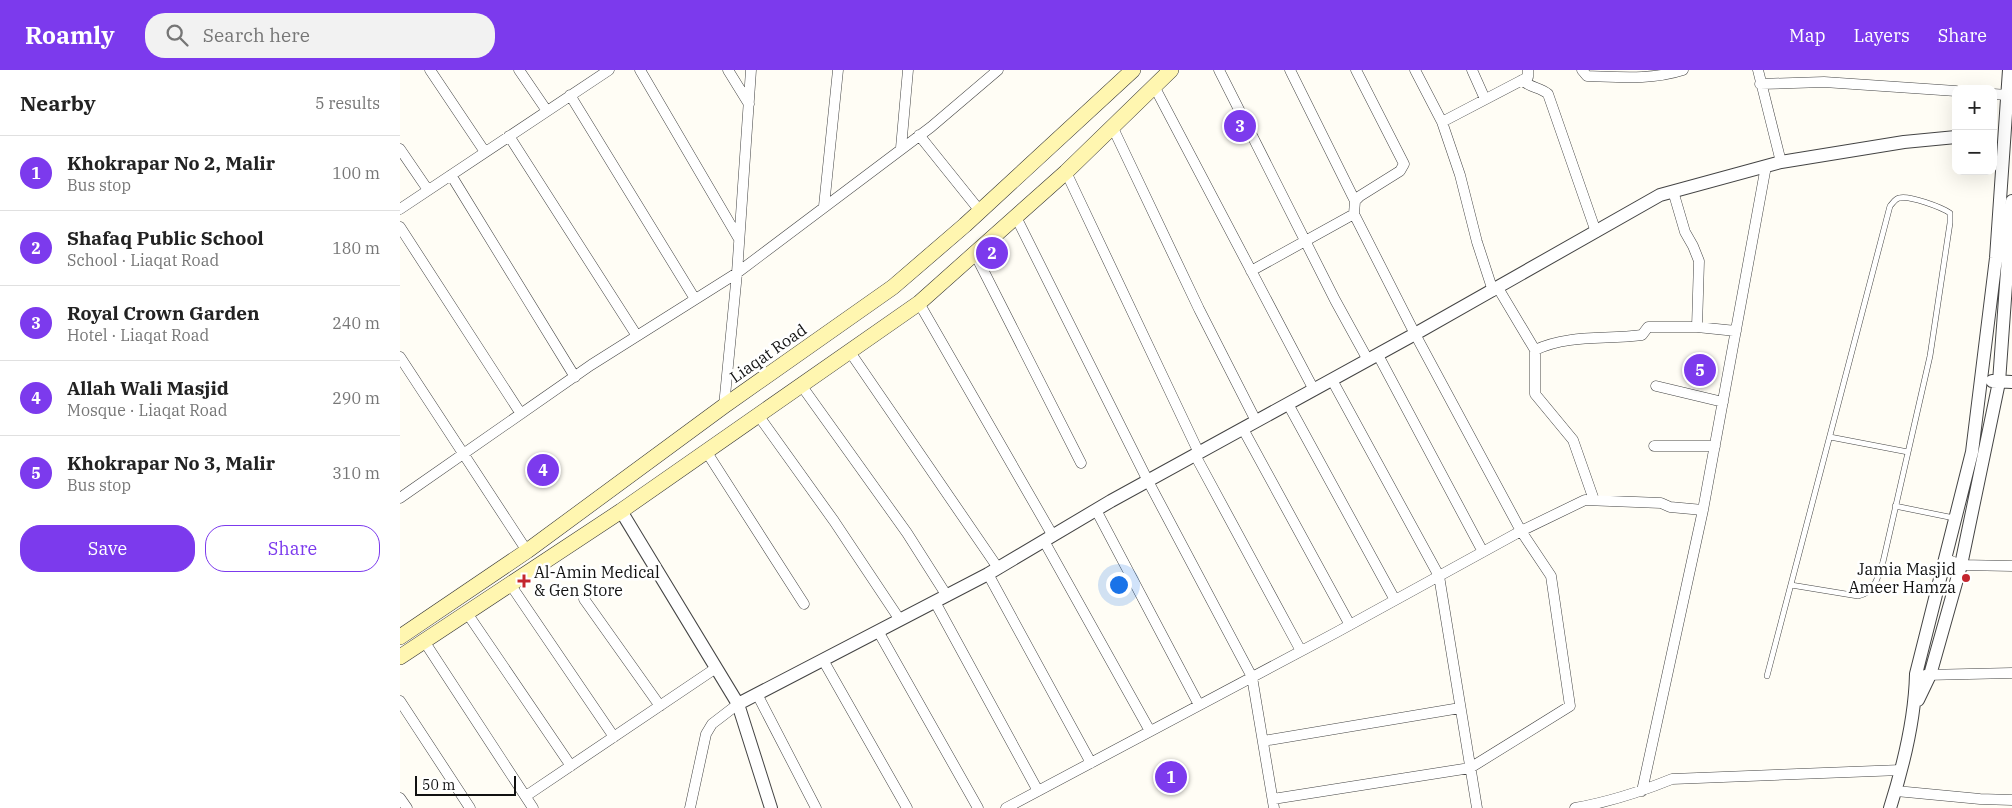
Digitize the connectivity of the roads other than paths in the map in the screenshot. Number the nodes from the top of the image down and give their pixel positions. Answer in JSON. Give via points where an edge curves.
{"nodes":[{"id":1,"x":430,"y":70,"type":"edge"},
{"id":2,"x":519,"y":70,"type":"edge"},
{"id":3,"x":640,"y":70,"type":"edge"},
{"id":4,"x":728,"y":70,"type":"edge"},
{"id":5,"x":751,"y":70,"type":"edge"},
{"id":6,"x":838,"y":70,"type":"edge"},
{"id":7,"x":908,"y":70,"type":"edge"},
{"id":8,"x":984,"y":70,"type":"edge"},
{"id":9,"x":998,"y":70,"type":"edge"},
{"id":10,"x":1133,"y":70,"type":"edge"},
{"id":11,"x":1170,"y":70,"type":"edge"},
{"id":12,"x":1219,"y":70,"type":"edge"},
{"id":13,"x":1290,"y":70,"type":"edge"},
{"id":14,"x":1356,"y":70,"type":"edge"},
{"id":15,"x":1415,"y":70,"type":"edge"},
{"id":16,"x":1472,"y":70,"type":"edge"},
{"id":17,"x":1528,"y":70,"type":"edge"},
{"id":18,"x":1582,"y":70,"type":"edge"},
{"id":19,"x":1683,"y":70,"type":"edge"},
{"id":20,"x":1758,"y":70,"type":"edge"},
{"id":21,"x":2008,"y":70,"type":"edge"},
{"id":22,"x":605,"y":71,"type":"edge"},
{"id":23,"x":1522,"y":80,"type":"junction"},
{"id":24,"x":983,"y":83,"type":"junction"},
{"id":25,"x":1760,"y":84,"type":"junction"},
{"id":26,"x":1154,"y":86,"type":"junction"},
{"id":27,"x":1952,"y":91,"type":"edge"},
{"id":28,"x":1997,"y":94,"type":"edge"},
{"id":29,"x":2008,"y":95,"type":"junction"},
{"id":30,"x":570,"y":96,"type":"junction"},
{"id":31,"x":1486,"y":99,"type":"junction"},
{"id":32,"x":749,"y":104,"type":"junction"},
{"id":33,"x":547,"y":111,"type":"junction"},
{"id":34,"x":2009,"y":117,"type":"edge"},
{"id":35,"x":1442,"y":122,"type":"junction"},
{"id":36,"x":1112,"y":126,"type":"junction"},
{"id":37,"x":1998,"y":133,"type":"edge"},
{"id":38,"x":919,"y":135,"type":"junction"},
{"id":39,"x":509,"y":136,"type":"junction"},
{"id":40,"x":1952,"y":137,"type":"edge"},
{"id":41,"x":901,"y":148,"type":"junction"},
{"id":42,"x":400,"y":149,"type":"edge"},
{"id":43,"x":485,"y":152,"type":"junction"},
{"id":44,"x":1781,"y":162,"type":"junction"},
{"id":45,"x":1766,"y":166,"type":"junction"},
{"id":46,"x":1066,"y":172,"type":"junction"},
{"id":47,"x":451,"y":175,"type":"junction"},
{"id":48,"x":428,"y":190,"type":"junction"},
{"id":49,"x":1673,"y":191,"type":"junction"},
{"id":50,"x":1355,"y":201,"type":"junction"},
{"id":51,"x":2012,"y":202,"type":"edge"},
{"id":52,"x":824,"y":206,"type":"junction"},
{"id":53,"x":400,"y":209,"type":"edge"},
{"id":54,"x":980,"y":211,"type":"junction"},
{"id":55,"x":1354,"y":214,"type":"junction"},
{"id":56,"x":1016,"y":217,"type":"junction"},
{"id":57,"x":400,"y":227,"type":"edge"},
{"id":58,"x":1596,"y":232,"type":"junction"},
{"id":59,"x":739,"y":239,"type":"junction"},
{"id":60,"x":1305,"y":241,"type":"junction"},
{"id":61,"x":975,"y":254,"type":"junction"},
{"id":62,"x":1251,"y":271,"type":"junction"},
{"id":63,"x":737,"y":273,"type":"junction"},
{"id":64,"x":1495,"y":289,"type":"junction"},
{"id":65,"x":695,"y":299,"type":"junction"},
{"id":66,"x":919,"y":303,"type":"junction"},
{"id":67,"x":1697,"y":327,"type":"junction"},
{"id":68,"x":1736,"y":331,"type":"junction"},
{"id":69,"x":1415,"y":334,"type":"junction"},
{"id":70,"x":637,"y":336,"type":"junction"},
{"id":71,"x":1535,"y":350,"type":"junction"},
{"id":72,"x":850,"y":352,"type":"junction"},
{"id":73,"x":400,"y":358,"type":"edge"},
{"id":74,"x":1373,"y":358,"type":"junction"},
{"id":75,"x":575,"y":377,"type":"junction"},
{"id":76,"x":1332,"y":380,"type":"junction"},
{"id":77,"x":1982,"y":380,"type":"junction"},
{"id":78,"x":2006,"y":382,"type":"edge"},
{"id":79,"x":801,"y":385,"type":"junction"},
{"id":80,"x":1656,"y":386,"type":"dead end"},
{"id":81,"x":1314,"y":390,"type":"junction"},
{"id":82,"x":1723,"y":402,"type":"junction"},
{"id":83,"x":1288,"y":404,"type":"junction"},
{"id":84,"x":724,"y":406,"type":"junction"},
{"id":85,"x":521,"y":414,"type":"junction"},
{"id":86,"x":758,"y":415,"type":"junction"},
{"id":87,"x":1256,"y":422,"type":"junction"},
{"id":88,"x":1243,"y":429,"type":"junction"},
{"id":89,"x":1830,"y":437,"type":"junction"},
{"id":90,"x":1654,"y":446,"type":"dead end"},
{"id":91,"x":1714,"y":446,"type":"junction"},
{"id":92,"x":706,"y":451,"type":"junction"},
{"id":93,"x":1908,"y":452,"type":"junction"},
{"id":94,"x":463,"y":454,"type":"junction"},
{"id":95,"x":1197,"y":454,"type":"junction"},
{"id":96,"x":1081,"y":462,"type":"dead end"},
{"id":97,"x":1148,"y":481,"type":"junction"},
{"id":98,"x":401,"y":495,"type":"edge"},
{"id":99,"x":1594,"y":500,"type":"junction"},
{"id":100,"x":1895,"y":506,"type":"junction"},
{"id":101,"x":1096,"y":510,"type":"junction"},
{"id":102,"x":1703,"y":510,"type":"junction"},
{"id":103,"x":621,"y":511,"type":"junction"},
{"id":104,"x":1956,"y":518,"type":"junction"},
{"id":105,"x":1521,"y":531,"type":"junction"},
{"id":106,"x":1048,"y":538,"type":"junction"},
{"id":107,"x":527,"y":551,"type":"junction"},
{"id":108,"x":1483,"y":552,"type":"junction"},
{"id":109,"x":1946,"y":559,"type":"junction"},
{"id":110,"x":1961,"y":565,"type":"junction"},
{"id":111,"x":2012,"y":566,"type":"edge"},
{"id":112,"x":993,"y":571,"type":"junction"},
{"id":113,"x":1439,"y":576,"type":"junction"},
{"id":114,"x":510,"y":584,"type":"junction"},
{"id":115,"x":1791,"y":585,"type":"junction"},
{"id":116,"x":947,"y":596,"type":"junction"},
{"id":117,"x":584,"y":598,"type":"dead end"},
{"id":118,"x":1395,"y":600,"type":"junction"},
{"id":119,"x":935,"y":602,"type":"junction"},
{"id":120,"x":804,"y":604,"type":"dead end"},
{"id":121,"x":467,"y":613,"type":"junction"},
{"id":122,"x":900,"y":620,"type":"junction"},
{"id":123,"x":1350,"y":625,"type":"junction"},
{"id":124,"x":878,"y":631,"type":"junction"},
{"id":125,"x":400,"y":637,"type":"edge"},
{"id":126,"x":424,"y":641,"type":"junction"},
{"id":127,"x":1301,"y":651,"type":"junction"},
{"id":128,"x":400,"y":657,"type":"edge"},
{"id":129,"x":823,"y":660,"type":"junction"},
{"id":130,"x":716,"y":668,"type":"junction"},
{"id":131,"x":2012,"y":673,"type":"edge"},
{"id":132,"x":1916,"y":674,"type":"junction"},
{"id":133,"x":1930,"y":675,"type":"junction"},
{"id":134,"x":1767,"y":676,"type":"dead end"},
{"id":135,"x":1252,"y":677,"type":"junction"},
{"id":136,"x":757,"y":694,"type":"junction"},
{"id":137,"x":400,"y":701,"type":"edge"},
{"id":138,"x":738,"y":704,"type":"junction"},
{"id":139,"x":1199,"y":705,"type":"junction"},
{"id":140,"x":1915,"y":705,"type":"junction"},
{"id":141,"x":660,"y":706,"type":"junction"},
{"id":142,"x":1460,"y":708,"type":"junction"},
{"id":143,"x":1150,"y":731,"type":"junction"},
{"id":144,"x":614,"y":737,"type":"junction"},
{"id":145,"x":1263,"y":741,"type":"junction"},
{"id":146,"x":1091,"y":763,"type":"junction"},
{"id":147,"x":571,"y":766,"type":"junction"},
{"id":148,"x":1470,"y":768,"type":"junction"},
{"id":149,"x":1901,"y":770,"type":"junction"},
{"id":150,"x":1038,"y":791,"type":"junction"},
{"id":151,"x":1642,"y":791,"type":"junction"},
{"id":152,"x":1896,"y":791,"type":"junction"},
{"id":153,"x":526,"y":796,"type":"junction"},
{"id":154,"x":400,"y":798,"type":"edge"},
{"id":155,"x":2012,"y":800,"type":"edge"},
{"id":156,"x":1273,"y":804,"type":"edge"},
{"id":157,"x":1613,"y":804,"type":"edge"},
{"id":158,"x":1997,"y":804,"type":"edge"},
{"id":159,"x":407,"y":808,"type":"edge"},
{"id":160,"x":470,"y":808,"type":"edge"},
{"id":161,"x":533,"y":808,"type":"edge"},
{"id":162,"x":690,"y":808,"type":"edge"},
{"id":163,"x":771,"y":808,"type":"edge"},
{"id":164,"x":816,"y":808,"type":"edge"},
{"id":165,"x":907,"y":808,"type":"edge"},
{"id":166,"x":978,"y":808,"type":"edge"},
{"id":167,"x":1006,"y":808,"type":"edge"},
{"id":168,"x":1477,"y":808,"type":"edge"},
{"id":169,"x":1575,"y":808,"type":"edge"},
{"id":170,"x":1890,"y":808,"type":"edge"}],
"edges":[{"from":1,"to":43,"type":"street"},
{"from":2,"to":33,"type":"street"},
{"from":3,"to":59,"type":"street"},
{"from":4,"to":32,"type":"street"},
{"from":5,"to":32,"type":"street"},
{"from":6,"to":52,"type":"street"},
{"from":7,"to":41,"type":"street"},
{"from":8,"to":24,"type":"street"},
{"from":9,"to":24,"type":"street"},
{"from":10,"to":54,"type":"main road","name":"Liaqat Road"},
{"from":11,"to":26,"type":"main road"},
{"from":12,"to":60,"type":"street"},
{"from":13,"to":50,"type":"street"},
{"from":14,"to":50,"type":"street","via":[[1404,164]]},
{"from":15,"to":35,"type":"street"},
{"from":16,"to":31,"type":"street"},
{"from":17,"to":23,"type":"street","via":[[1528,77]]},
{"from":18,"to":19,"type":"street","via":[[1587,76],[1648,77]]},
{"from":20,"to":25,"type":"street"},
{"from":21,"to":29,"type":"street"},
{"from":22,"to":30,"type":"street"},
{"from":23,"to":31,"type":"street"},
{"from":23,"to":58,"type":"street","via":[[1548,94]]},
{"from":24,"to":38,"type":"street"},
{"from":25,"to":27,"type":"street","via":[[1824,82]]},
{"from":25,"to":44,"type":"street"},
{"from":26,"to":36,"type":"main road"},
{"from":26,"to":62,"type":"street"},
{"from":28,"to":29,"type":"street"},
{"from":29,"to":34,"type":"street"},
{"from":30,"to":33,"type":"street"},
{"from":30,"to":65,"type":"street"},
{"from":31,"to":35,"type":"street"},
{"from":32,"to":59,"type":"street"},
{"from":33,"to":39,"type":"street"},
{"from":34,"to":37,"type":"street"},
{"from":35,"to":64,"type":"street","via":[[1477,242]]},
{"from":36,"to":46,"type":"main road"},
{"from":36,"to":87,"type":"street","via":[[1198,309]]},
{"from":37,"to":77,"type":"street","via":[[1996,258]]},
{"from":38,"to":41,"type":"street"},
{"from":38,"to":54,"type":"street"},
{"from":39,"to":43,"type":"street"},
{"from":39,"to":70,"type":"street"},
{"from":40,"to":44,"type":"street"},
{"from":41,"to":52,"type":"street"},
{"from":42,"to":48,"type":"street"},
{"from":43,"to":47,"type":"street"},
{"from":44,"to":45,"type":"street"},
{"from":45,"to":49,"type":"street"},
{"from":45,"to":68,"type":"street"},
{"from":46,"to":56,"type":"main road"},
{"from":46,"to":95,"type":"street"},
{"from":47,"to":48,"type":"street"},
{"from":47,"to":75,"type":"street"},
{"from":48,"to":53,"type":"street"},
{"from":49,"to":58,"type":"street","via":[[1660,195]]},
{"from":49,"to":67,"type":"street","via":[[1685,232],[1699,261]]},
{"from":50,"to":55,"type":"street"},
{"from":51,"to":78,"type":"street"},
{"from":52,"to":63,"type":"street"},
{"from":54,"to":84,"type":"main road","name":"Liaqat Road","via":[[893,287]]},
{"from":55,"to":60,"type":"street"},
{"from":55,"to":69,"type":"street"},
{"from":56,"to":61,"type":"main road"},
{"from":56,"to":97,"type":"street"},
{"from":57,"to":85,"type":"street"},
{"from":58,"to":64,"type":"street"},
{"from":59,"to":63,"type":"street"},
{"from":60,"to":62,"type":"street"},
{"from":60,"to":74,"type":"street","via":[[1335,300]]},
{"from":61,"to":66,"type":"main road"},
{"from":61,"to":96,"type":"street"},
{"from":62,"to":81,"type":"street"},
{"from":63,"to":65,"type":"street"},
{"from":63,"to":84,"type":"street"},
{"from":64,"to":69,"type":"street"},
{"from":64,"to":71,"type":"street"},
{"from":65,"to":70,"type":"street"},
{"from":66,"to":72,"type":"main road"},
{"from":66,"to":106,"type":"street"},
{"from":67,"to":68,"type":"street"},
{"from":67,"to":71,"type":"street","via":[[1648,327],[1642,335],[1567,339],[1550,342]]},
{"from":68,"to":82,"type":"street"},
{"from":69,"to":74,"type":"street"},
{"from":69,"to":105,"type":"street"},
{"from":70,"to":75,"type":"street"},
{"from":71,"to":99,"type":"street","via":[[1535,394],[1573,440]]},
{"from":72,"to":79,"type":"main road"},
{"from":72,"to":112,"type":"street"},
{"from":73,"to":94,"type":"street"},
{"from":74,"to":76,"type":"street"},
{"from":74,"to":108,"type":"street"},
{"from":75,"to":85,"type":"street"},
{"from":76,"to":81,"type":"street"},
{"from":76,"to":113,"type":"street"},
{"from":77,"to":78,"type":"street"},
{"from":77,"to":104,"type":"street","via":[[1972,452]]},
{"from":78,"to":110,"type":"street"},
{"from":79,"to":86,"type":"main road"},
{"from":79,"to":116,"type":"street"},
{"from":80,"to":82,"type":"street"},
{"from":81,"to":83,"type":"street"},
{"from":82,"to":91,"type":"street"},
{"from":83,"to":87,"type":"street"},
{"from":83,"to":118,"type":"street"},
{"from":84,"to":107,"type":"main road","name":"Liaqat Road"},
{"from":85,"to":94,"type":"street"},
{"from":86,"to":92,"type":"main road"},
{"from":86,"to":122,"type":"street"},
{"from":87,"to":88,"type":"street"},
{"from":88,"to":95,"type":"street"},
{"from":88,"to":123,"type":"street"},
{"from":89,"to":93,"type":"lane"},
{"from":89,"to":93,"type":"lane","via":[[1890,206],[1905,197],[1950,213],[1930,356]]},
{"from":89,"to":115,"type":"lane"},
{"from":90,"to":91,"type":"street"},
{"from":91,"to":102,"type":"street"},
{"from":92,"to":103,"type":"main road"},
{"from":92,"to":120,"type":"street"},
{"from":93,"to":100,"type":"lane"},
{"from":94,"to":98,"type":"street"},
{"from":94,"to":107,"type":"street"},
{"from":95,"to":97,"type":"street"},
{"from":95,"to":127,"type":"street"},
{"from":97,"to":101,"type":"street"},
{"from":97,"to":135,"type":"street"},
{"from":99,"to":102,"type":"street","via":[[1661,503]]},
{"from":99,"to":105,"type":"street","via":[[1586,500]]},
{"from":100,"to":104,"type":"lane"},
{"from":100,"to":115,"type":"lane","via":[[1875,586],[1867,594],[1858,596]]},
{"from":101,"to":106,"type":"street"},
{"from":101,"to":139,"type":"street"},
{"from":102,"to":151,"type":"street"},
{"from":103,"to":114,"type":"main road"},
{"from":103,"to":130,"type":"street"},
{"from":104,"to":109,"type":"street"},
{"from":105,"to":108,"type":"street"},
{"from":105,"to":148,"type":"street","via":[[1551,576],[1570,706]]},
{"from":106,"to":112,"type":"street"},
{"from":106,"to":143,"type":"street"},
{"from":107,"to":125,"type":"main road","name":"Liaqat Road"},
{"from":108,"to":113,"type":"street"},
{"from":109,"to":110,"type":"street"},
{"from":109,"to":132,"type":"street"},
{"from":110,"to":111,"type":"street"},
{"from":110,"to":133,"type":"street"},
{"from":112,"to":116,"type":"street"},
{"from":112,"to":146,"type":"street"},
{"from":113,"to":118,"type":"street"},
{"from":113,"to":142,"type":"street"},
{"from":114,"to":121,"type":"main road"},
{"from":114,"to":144,"type":"street"},
{"from":115,"to":134,"type":"lane"},
{"from":116,"to":119,"type":"street"},
{"from":117,"to":141,"type":"street"},
{"from":118,"to":123,"type":"street"},
{"from":119,"to":122,"type":"street"},
{"from":119,"to":150,"type":"street"},
{"from":121,"to":126,"type":"main road"},
{"from":121,"to":147,"type":"street"},
{"from":122,"to":124,"type":"street"},
{"from":123,"to":127,"type":"street"},
{"from":124,"to":129,"type":"street"},
{"from":124,"to":166,"type":"street"},
{"from":126,"to":128,"type":"main road"},
{"from":126,"to":153,"type":"street"},
{"from":127,"to":135,"type":"street"},
{"from":129,"to":136,"type":"street"},
{"from":129,"to":165,"type":"street"},
{"from":130,"to":138,"type":"street"},
{"from":130,"to":141,"type":"street"},
{"from":131,"to":133,"type":"street"},
{"from":132,"to":133,"type":"street"},
{"from":132,"to":140,"type":"street"},
{"from":133,"to":140,"type":"street"},
{"from":135,"to":139,"type":"street"},
{"from":135,"to":145,"type":"street"},
{"from":136,"to":138,"type":"street"},
{"from":136,"to":164,"type":"street"},
{"from":137,"to":160,"type":"street"},
{"from":138,"to":162,"type":"street","via":[[712,724],[706,734]]},
{"from":138,"to":163,"type":"street"},
{"from":139,"to":143,"type":"street"},
{"from":140,"to":149,"type":"street"},
{"from":141,"to":144,"type":"street"},
{"from":142,"to":145,"type":"street"},
{"from":142,"to":148,"type":"street"},
{"from":143,"to":146,"type":"street"},
{"from":144,"to":147,"type":"street"},
{"from":145,"to":156,"type":"street"},
{"from":146,"to":150,"type":"street"},
{"from":147,"to":153,"type":"street"},
{"from":148,"to":156,"type":"street"},
{"from":148,"to":168,"type":"street"},
{"from":149,"to":151,"type":"street","via":[[1672,779]]},
{"from":149,"to":152,"type":"street"},
{"from":150,"to":167,"type":"street"},
{"from":151,"to":157,"type":"street"},
{"from":152,"to":158,"type":"street"},
{"from":152,"to":170,"type":"street"},
{"from":153,"to":161,"type":"street"},
{"from":154,"to":159,"type":"street"},
{"from":155,"to":158,"type":"street"},
{"from":157,"to":169,"type":"street"}]}
